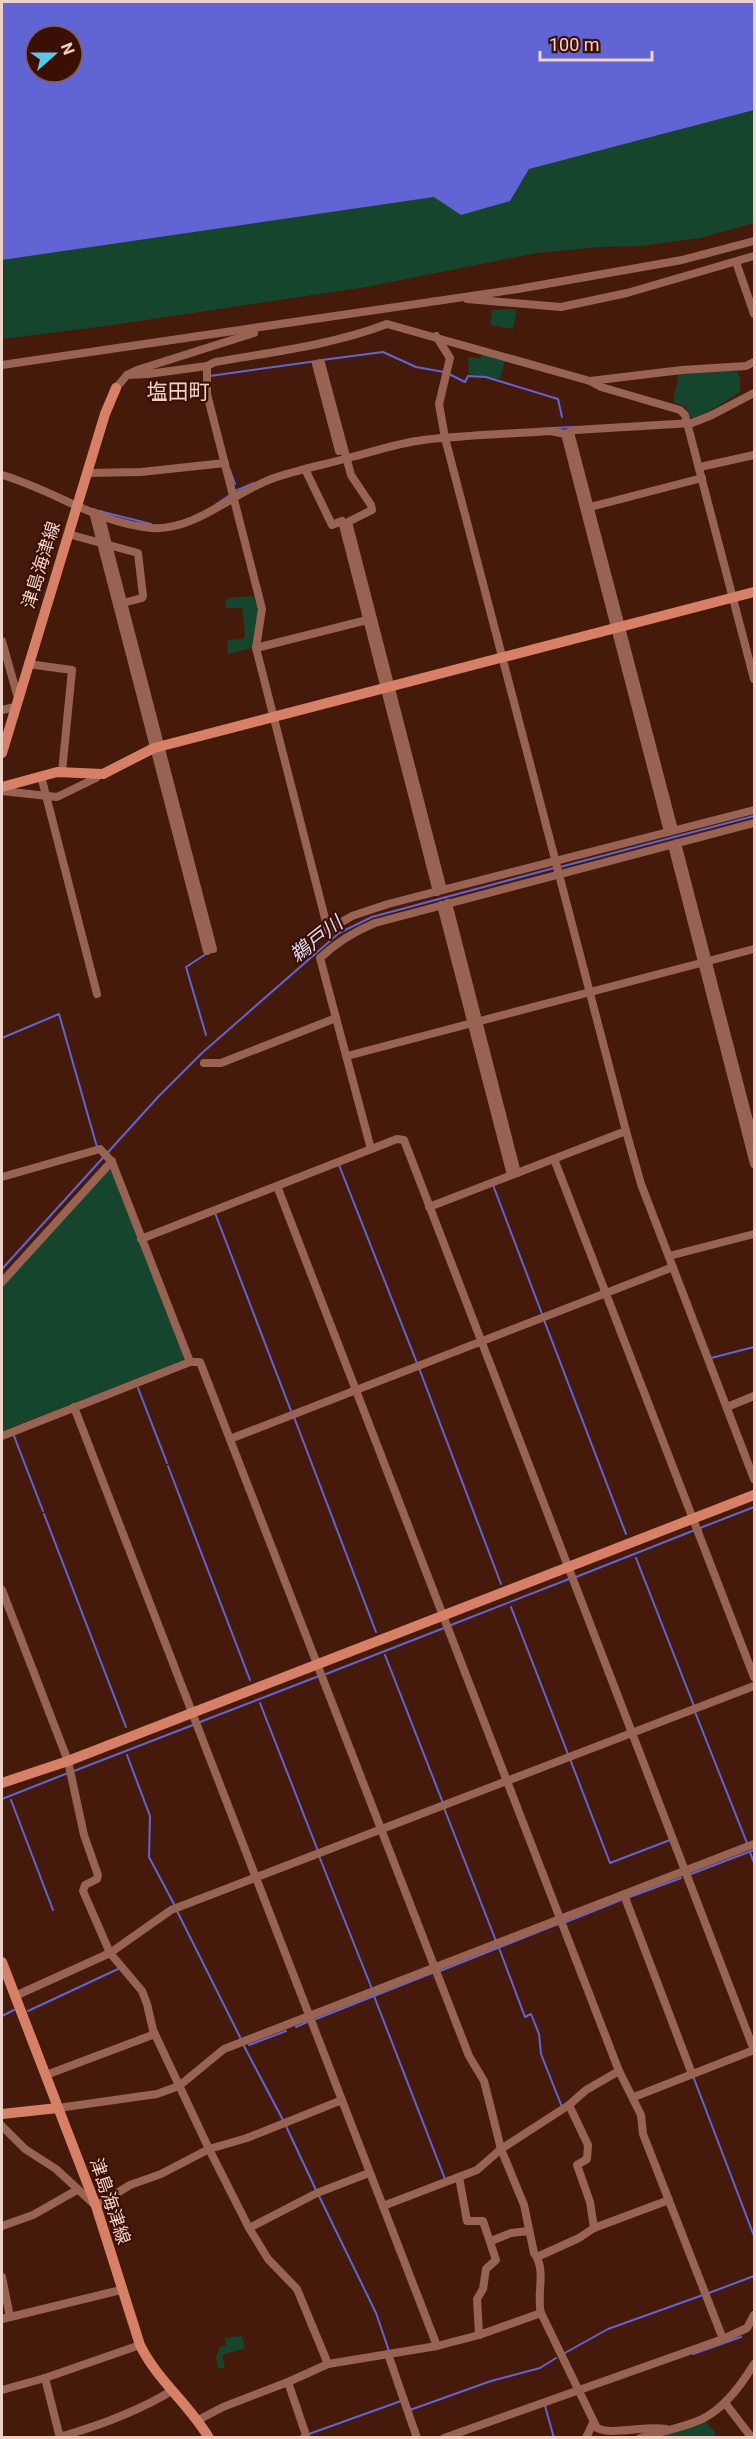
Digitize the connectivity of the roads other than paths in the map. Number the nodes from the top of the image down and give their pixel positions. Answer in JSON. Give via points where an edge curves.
{"nodes":[{"id":1,"x":754,"y":241,"type":"edge"},
{"id":2,"x":754,"y":256,"type":"edge"},
{"id":3,"x":736,"y":261,"type":"junction"},
{"id":4,"x":460,"y":298,"type":"junction"},
{"id":5,"x":754,"y":314,"type":"edge"},
{"id":6,"x":276,"y":326,"type":"junction"},
{"id":7,"x":436,"y":336,"type":"junction"},
{"id":8,"x":754,"y":362,"type":"edge"},
{"id":9,"x":2,"y":365,"type":"edge"},
{"id":10,"x":207,"y":366,"type":"junction"},
{"id":11,"x":127,"y":375,"type":"junction"},
{"id":12,"x":590,"y":381,"type":"junction"},
{"id":13,"x":116,"y":388,"type":"joint"},
{"id":14,"x":754,"y":393,"type":"edge"},
{"id":15,"x":688,"y":423,"type":"junction"},
{"id":16,"x":567,"y":433,"type":"junction"},
{"id":17,"x":446,"y":438,"type":"junction"},
{"id":18,"x":345,"y":455,"type":"junction"},
{"id":19,"x":754,"y":455,"type":"edge"},
{"id":20,"x":225,"y":463,"type":"junction"},
{"id":21,"x":700,"y":467,"type":"junction"},
{"id":22,"x":305,"y":469,"type":"junction"},
{"id":23,"x":87,"y":473,"type":"junction"},
{"id":24,"x":2,"y":475,"type":"edge"},
{"id":25,"x":702,"y":477,"type":"junction"},
{"id":26,"x":233,"y":496,"type":"junction"},
{"id":27,"x":76,"y":506,"type":"junction"},
{"id":28,"x":590,"y":507,"type":"junction"},
{"id":29,"x":97,"y":513,"type":"junction"},
{"id":30,"x":68,"y":534,"type":"junction"},
{"id":31,"x":105,"y":544,"type":"junction"},
{"id":32,"x":754,"y":592,"type":"edge"},
{"id":33,"x":733,"y":597,"type":"junction"},
{"id":34,"x":123,"y":603,"type":"junction"},
{"id":35,"x":367,"y":620,"type":"junction"},
{"id":36,"x":618,"y":627,"type":"junction"},
{"id":37,"x":2,"y":641,"type":"edge"},
{"id":38,"x":256,"y":648,"type":"junction"},
{"id":39,"x":503,"y":657,"type":"junction"},
{"id":40,"x":28,"y":664,"type":"junction"},
{"id":41,"x":754,"y":679,"type":"edge"},
{"id":42,"x":388,"y":687,"type":"junction"},
{"id":43,"x":17,"y":702,"type":"junction"},
{"id":44,"x":2,"y":710,"type":"edge"},
{"id":45,"x":273,"y":717,"type":"junction"},
{"id":46,"x":158,"y":747,"type":"junction"},
{"id":47,"x":2,"y":753,"type":"edge"},
{"id":48,"x":62,"y":772,"type":"junction"},
{"id":49,"x":40,"y":776,"type":"junction"},
{"id":50,"x":96,"y":778,"type":"dead end"},
{"id":51,"x":2,"y":789,"type":"edge"},
{"id":52,"x":46,"y":796,"type":"junction"},
{"id":53,"x":754,"y":810,"type":"edge"},
{"id":54,"x":754,"y":823,"type":"edge"},
{"id":55,"x":671,"y":831,"type":"junction"},
{"id":56,"x":675,"y":844,"type":"junction"},
{"id":57,"x":558,"y":868,"type":"junction"},
{"id":58,"x":440,"y":891,"type":"junction"},
{"id":59,"x":444,"y":904,"type":"junction"},
{"id":60,"x":754,"y":949,"type":"edge"},
{"id":61,"x":210,"y":950,"type":"dead end"},
{"id":62,"x":706,"y":962,"type":"junction"},
{"id":63,"x":591,"y":992,"type":"junction"},
{"id":64,"x":97,"y":994,"type":"dead end"},
{"id":65,"x":336,"y":1018,"type":"junction"},
{"id":66,"x":475,"y":1022,"type":"junction"},
{"id":67,"x":347,"y":1056,"type":"junction"},
{"id":68,"x":204,"y":1063,"type":"dead end"},
{"id":69,"x":626,"y":1131,"type":"junction"},
{"id":70,"x":754,"y":1140,"type":"edge"},
{"id":71,"x":371,"y":1149,"type":"junction"},
{"id":72,"x":554,"y":1159,"type":"junction"},
{"id":73,"x":111,"y":1160,"type":"junction"},
{"id":74,"x":754,"y":1164,"type":"edge"},
{"id":75,"x":514,"y":1174,"type":"junction"},
{"id":76,"x":2,"y":1177,"type":"edge"},
{"id":77,"x":277,"y":1186,"type":"junction"},
{"id":78,"x":429,"y":1207,"type":"junction"},
{"id":79,"x":754,"y":1234,"type":"edge"},
{"id":80,"x":141,"y":1239,"type":"junction"},
{"id":81,"x":669,"y":1256,"type":"junction"},
{"id":82,"x":673,"y":1267,"type":"junction"},
{"id":83,"x":2,"y":1282,"type":"edge"},
{"id":84,"x":606,"y":1293,"type":"junction"},
{"id":85,"x":481,"y":1342,"type":"junction"},
{"id":86,"x":190,"y":1362,"type":"junction"},
{"id":87,"x":356,"y":1390,"type":"junction"},
{"id":88,"x":754,"y":1396,"type":"edge"},
{"id":89,"x":74,"y":1407,"type":"junction"},
{"id":90,"x":727,"y":1407,"type":"junction"},
{"id":91,"x":2,"y":1436,"type":"edge"},
{"id":92,"x":230,"y":1438,"type":"junction"},
{"id":93,"x":754,"y":1479,"type":"edge"},
{"id":94,"x":754,"y":1496,"type":"edge"},
{"id":95,"x":693,"y":1519,"type":"junction"},
{"id":96,"x":568,"y":1568,"type":"junction"},
{"id":97,"x":2,"y":1590,"type":"edge"},
{"id":98,"x":443,"y":1616,"type":"junction"},
{"id":99,"x":318,"y":1664,"type":"junction"},
{"id":100,"x":754,"y":1677,"type":"edge"},
{"id":101,"x":754,"y":1686,"type":"edge"},
{"id":102,"x":192,"y":1713,"type":"junction"},
{"id":103,"x":632,"y":1733,"type":"junction"},
{"id":104,"x":68,"y":1761,"type":"junction"},
{"id":105,"x":506,"y":1781,"type":"junction"},
{"id":106,"x":2,"y":1783,"type":"edge"},
{"id":107,"x":382,"y":1829,"type":"junction"},
{"id":108,"x":754,"y":1844,"type":"edge"},
{"id":109,"x":686,"y":1871,"type":"junction"},
{"id":110,"x":256,"y":1877,"type":"junction"},
{"id":111,"x":624,"y":1895,"type":"junction"},
{"id":112,"x":560,"y":1920,"type":"junction"},
{"id":113,"x":110,"y":1953,"type":"junction"},
{"id":114,"x":2,"y":1962,"type":"edge"},
{"id":115,"x":435,"y":1968,"type":"junction"},
{"id":116,"x":15,"y":1996,"type":"junction"},
{"id":117,"x":310,"y":2017,"type":"junction"},
{"id":118,"x":155,"y":2034,"type":"junction"},
{"id":119,"x":754,"y":2050,"type":"edge"},
{"id":120,"x":619,"y":2071,"type":"junction"},
{"id":121,"x":692,"y":2074,"type":"junction"},
{"id":122,"x":46,"y":2075,"type":"junction"},
{"id":123,"x":179,"y":2086,"type":"junction"},
{"id":124,"x":634,"y":2097,"type":"junction"},
{"id":125,"x":342,"y":2100,"type":"junction"},
{"id":126,"x":569,"y":2105,"type":"junction"},
{"id":127,"x":58,"y":2108,"type":"junction"},
{"id":128,"x":2,"y":2114,"type":"edge"},
{"id":129,"x":2,"y":2126,"type":"edge"},
{"id":130,"x":208,"y":2149,"type":"junction"},
{"id":131,"x":501,"y":2150,"type":"junction"},
{"id":132,"x":369,"y":2173,"type":"junction"},
{"id":133,"x":85,"y":2177,"type":"junction"},
{"id":134,"x":459,"y":2177,"type":"junction"},
{"id":135,"x":76,"y":2188,"type":"junction"},
{"id":136,"x":669,"y":2200,"type":"junction"},
{"id":137,"x":96,"y":2206,"type":"junction"},
{"id":138,"x":383,"y":2206,"type":"junction"},
{"id":139,"x":2,"y":2226,"type":"edge"},
{"id":140,"x":249,"y":2228,"type":"junction"},
{"id":141,"x":594,"y":2228,"type":"junction"},
{"id":142,"x":529,"y":2230,"type":"junction"},
{"id":143,"x":491,"y":2241,"type":"junction"},
{"id":144,"x":537,"y":2257,"type":"junction"},
{"id":145,"x":2,"y":2277,"type":"edge"},
{"id":146,"x":121,"y":2290,"type":"junction"},
{"id":147,"x":541,"y":2313,"type":"junction"},
{"id":148,"x":754,"y":2316,"type":"edge"},
{"id":149,"x":10,"y":2317,"type":"junction"},
{"id":150,"x":2,"y":2319,"type":"edge"},
{"id":151,"x":479,"y":2335,"type":"junction"},
{"id":152,"x":723,"y":2339,"type":"junction"},
{"id":153,"x":140,"y":2345,"type":"junction"},
{"id":154,"x":437,"y":2346,"type":"junction"},
{"id":155,"x":388,"y":2354,"type":"junction"},
{"id":156,"x":328,"y":2364,"type":"junction"},
{"id":157,"x":754,"y":2364,"type":"edge"},
{"id":158,"x":45,"y":2378,"type":"junction"},
{"id":159,"x":288,"y":2382,"type":"junction"},
{"id":160,"x":2,"y":2390,"type":"edge"},
{"id":161,"x":173,"y":2390,"type":"junction"},
{"id":162,"x":578,"y":2390,"type":"junction"},
{"id":163,"x":725,"y":2403,"type":"junction"},
{"id":164,"x":198,"y":2420,"type":"junction"},
{"id":165,"x":593,"y":2423,"type":"junction"},
{"id":166,"x":666,"y":2429,"type":"junction"},
{"id":167,"x":205,"y":2436,"type":"edge"},
{"id":168,"x":308,"y":2438,"type":"edge"},
{"id":169,"x":417,"y":2438,"type":"edge"},
{"id":170,"x":444,"y":2438,"type":"edge"},
{"id":171,"x":587,"y":2438,"type":"edge"},
{"id":172,"x":640,"y":2438,"type":"edge"},
{"id":173,"x":752,"y":2438,"type":"edge"}],
"edges":[{"from":1,"to":4,"type":"street","via":[[682,260]]},
{"from":2,"to":3,"type":"street"},
{"from":3,"to":4,"type":"street","via":[[561,308]]},
{"from":3,"to":5,"type":"street"},
{"from":4,"to":6,"type":"street"},
{"from":6,"to":9,"type":"street"},
{"from":6,"to":11,"type":"street"},
{"from":7,"to":10,"type":"street","via":[[387,324],[327,342]]},
{"from":7,"to":12,"type":"street"},
{"from":7,"to":17,"type":"street","via":[[450,358],[439,404]]},
{"from":8,"to":12,"type":"street","via":[[746,366]]},
{"from":10,"to":11,"type":"street"},
{"from":10,"to":20,"type":"street","via":[[207,394]]},
{"from":11,"to":13,"type":"street"},
{"from":12,"to":15,"type":"street","via":[[680,410]]},
{"from":13,"to":23,"type":"street","name":"津島海津線"},
{"from":14,"to":15,"type":"street"},
{"from":15,"to":16,"type":"street"},
{"from":15,"to":21,"type":"street"},
{"from":16,"to":17,"type":"street"},
{"from":16,"to":28,"type":"street"},
{"from":16,"to":36,"type":"street"},
{"from":17,"to":18,"type":"street"},
{"from":17,"to":39,"type":"street"},
{"from":18,"to":18,"type":"street","via":[[321,363],[316,364],[339,451]]},
{"from":18,"to":22,"type":"street"},
{"from":18,"to":42,"type":"street","via":[[351,476],[372,510],[348,522]]},
{"from":19,"to":21,"type":"street"},
{"from":20,"to":23,"type":"street"},
{"from":20,"to":26,"type":"street"},
{"from":21,"to":25,"type":"street"},
{"from":22,"to":26,"type":"street"},
{"from":22,"to":35,"type":"street","via":[[332,525],[342,521]]},
{"from":23,"to":27,"type":"street","name":"津島海津線"},
{"from":24,"to":27,"type":"street"},
{"from":25,"to":28,"type":"street"},
{"from":25,"to":33,"type":"street"},
{"from":26,"to":29,"type":"street","via":[[194,520],[161,528],[128,524]]},
{"from":26,"to":38,"type":"street","via":[[262,609]]},
{"from":27,"to":29,"type":"street"},
{"from":27,"to":30,"type":"street","name":"津島海津線"},
{"from":28,"to":36,"type":"street"},
{"from":29,"to":31,"type":"street"},
{"from":30,"to":31,"type":"street"},
{"from":30,"to":40,"type":"street","name":"津島海津線"},
{"from":31,"to":34,"type":"street"},
{"from":31,"to":34,"type":"street","via":[[138,553],[143,596]]},
{"from":31,"to":46,"type":"street"},
{"from":32,"to":33,"type":"street"},
{"from":33,"to":36,"type":"street"},
{"from":33,"to":41,"type":"street"},
{"from":34,"to":46,"type":"street"},
{"from":35,"to":38,"type":"street"},
{"from":35,"to":42,"type":"street"},
{"from":36,"to":39,"type":"street"},
{"from":36,"to":55,"type":"street"},
{"from":37,"to":43,"type":"street"},
{"from":38,"to":45,"type":"street"},
{"from":39,"to":42,"type":"street"},
{"from":39,"to":57,"type":"street"},
{"from":40,"to":43,"type":"street","name":"津島海津線"},
{"from":40,"to":48,"type":"street","via":[[72,670]]},
{"from":42,"to":45,"type":"street"},
{"from":42,"to":58,"type":"street"},
{"from":43,"to":44,"type":"street"},
{"from":43,"to":47,"type":"street","name":"津島海津線"},
{"from":45,"to":46,"type":"street"},
{"from":45,"to":58,"type":"street","via":[[328,930],[374,908]]},
{"from":46,"to":48,"type":"street","via":[[103,774]]},
{"from":46,"to":61,"type":"street"},
{"from":48,"to":49,"type":"street"},
{"from":49,"to":51,"type":"street"},
{"from":49,"to":52,"type":"street"},
{"from":50,"to":52,"type":"street","via":[[61,796]]},
{"from":51,"to":52,"type":"street"},
{"from":52,"to":64,"type":"street"},
{"from":53,"to":55,"type":"street"},
{"from":54,"to":56,"type":"street"},
{"from":55,"to":57,"type":"street"},
{"from":56,"to":57,"type":"street"},
{"from":56,"to":62,"type":"street"},
{"from":57,"to":58,"type":"street"},
{"from":57,"to":59,"type":"street"},
{"from":57,"to":63,"type":"street"},
{"from":59,"to":65,"type":"street","via":[[359,929],[320,958]]},
{"from":59,"to":66,"type":"street"},
{"from":60,"to":62,"type":"street"},
{"from":62,"to":63,"type":"street"},
{"from":62,"to":70,"type":"street"},
{"from":62,"to":74,"type":"street"},
{"from":63,"to":66,"type":"street"},
{"from":63,"to":69,"type":"street"},
{"from":65,"to":67,"type":"street"},
{"from":65,"to":68,"type":"street","via":[[221,1063]]},
{"from":66,"to":67,"type":"street"},
{"from":66,"to":75,"type":"street"},
{"from":67,"to":71,"type":"street"},
{"from":69,"to":72,"type":"street"},
{"from":69,"to":81,"type":"street","via":[[641,1184]]},
{"from":71,"to":77,"type":"street"},
{"from":71,"to":78,"type":"street","via":[[404,1140]]},
{"from":72,"to":75,"type":"street"},
{"from":72,"to":84,"type":"street"},
{"from":73,"to":76,"type":"street","via":[[100,1149]]},
{"from":73,"to":80,"type":"street"},
{"from":73,"to":83,"type":"street"},
{"from":75,"to":78,"type":"street"},
{"from":77,"to":80,"type":"street"},
{"from":77,"to":87,"type":"street"},
{"from":78,"to":85,"type":"street"},
{"from":79,"to":81,"type":"street"},
{"from":80,"to":86,"type":"street"},
{"from":81,"to":82,"type":"street"},
{"from":82,"to":84,"type":"street"},
{"from":82,"to":90,"type":"street"},
{"from":84,"to":85,"type":"street"},
{"from":84,"to":95,"type":"street"},
{"from":85,"to":87,"type":"street"},
{"from":85,"to":96,"type":"street"},
{"from":86,"to":89,"type":"street"},
{"from":86,"to":92,"type":"street","via":[[200,1362]]},
{"from":87,"to":92,"type":"street"},
{"from":87,"to":98,"type":"street"},
{"from":88,"to":90,"type":"street"},
{"from":89,"to":91,"type":"street"},
{"from":89,"to":102,"type":"street"},
{"from":90,"to":93,"type":"street"},
{"from":92,"to":99,"type":"street"},
{"from":94,"to":95,"type":"street"},
{"from":95,"to":96,"type":"street"},
{"from":95,"to":100,"type":"street"},
{"from":96,"to":98,"type":"street"},
{"from":96,"to":103,"type":"street"},
{"from":97,"to":104,"type":"street"},
{"from":98,"to":99,"type":"street"},
{"from":98,"to":105,"type":"street"},
{"from":99,"to":102,"type":"street"},
{"from":99,"to":107,"type":"street"},
{"from":101,"to":103,"type":"street"},
{"from":102,"to":104,"type":"street"},
{"from":102,"to":110,"type":"street"},
{"from":103,"to":105,"type":"street"},
{"from":103,"to":109,"type":"street"},
{"from":104,"to":106,"type":"street"},
{"from":104,"to":113,"type":"street","via":[[84,1835],[98,1875],[83,1892]]},
{"from":105,"to":107,"type":"street"},
{"from":105,"to":112,"type":"street"},
{"from":107,"to":110,"type":"street"},
{"from":107,"to":115,"type":"street"},
{"from":108,"to":109,"type":"street"},
{"from":109,"to":111,"type":"street"},
{"from":109,"to":119,"type":"street"},
{"from":110,"to":113,"type":"street","via":[[171,1910]]},
{"from":110,"to":117,"type":"street"},
{"from":111,"to":112,"type":"street"},
{"from":111,"to":121,"type":"street"},
{"from":112,"to":115,"type":"street"},
{"from":112,"to":120,"type":"street"},
{"from":113,"to":116,"type":"street"},
{"from":113,"to":118,"type":"street","via":[[142,1991]]},
{"from":114,"to":116,"type":"street","name":"津島海津線"},
{"from":115,"to":117,"type":"street"},
{"from":115,"to":131,"type":"street","via":[[469,2056],[484,2081]]},
{"from":116,"to":122,"type":"street","name":"津島海津線"},
{"from":117,"to":123,"type":"street","via":[[224,2049]]},
{"from":117,"to":125,"type":"street"},
{"from":118,"to":122,"type":"street"},
{"from":118,"to":123,"type":"street"},
{"from":119,"to":121,"type":"street"},
{"from":120,"to":124,"type":"street"},
{"from":120,"to":126,"type":"street"},
{"from":121,"to":124,"type":"street"},
{"from":122,"to":127,"type":"street","name":"津島海津線"},
{"from":123,"to":127,"type":"street","via":[[157,2094]]},
{"from":123,"to":130,"type":"street"},
{"from":124,"to":136,"type":"street"},
{"from":125,"to":130,"type":"street","via":[[247,2138]]},
{"from":125,"to":132,"type":"street"},
{"from":126,"to":131,"type":"street"},
{"from":126,"to":141,"type":"street","via":[[588,2145],[587,2158],[577,2165]]},
{"from":127,"to":128,"type":"street"},
{"from":127,"to":133,"type":"street","name":"津島海津線"},
{"from":129,"to":135,"type":"street"},
{"from":130,"to":137,"type":"street","via":[[162,2174],[130,2185]]},
{"from":130,"to":140,"type":"street"},
{"from":131,"to":134,"type":"street","via":[[477,2170]]},
{"from":131,"to":142,"type":"street","via":[[524,2205]]},
{"from":132,"to":138,"type":"street"},
{"from":132,"to":140,"type":"street","via":[[317,2193]]},
{"from":133,"to":135,"type":"street"},
{"from":133,"to":137,"type":"street","name":"津島海津線"},
{"from":134,"to":138,"type":"street"},
{"from":134,"to":143,"type":"street","via":[[467,2221],[483,2222]]},
{"from":135,"to":137,"type":"street"},
{"from":135,"to":139,"type":"street","via":[[33,2215]]},
{"from":136,"to":141,"type":"street"},
{"from":136,"to":152,"type":"street"},
{"from":137,"to":146,"type":"street","name":"津島海津線"},
{"from":138,"to":154,"type":"street"},
{"from":140,"to":156,"type":"street","via":[[268,2259],[297,2289]]},
{"from":141,"to":144,"type":"street"},
{"from":142,"to":143,"type":"street"},
{"from":142,"to":144,"type":"street"},
{"from":143,"to":151,"type":"street","via":[[496,2260],[486,2269],[477,2299]]},
{"from":144,"to":147,"type":"street"},
{"from":145,"to":149,"type":"street"},
{"from":146,"to":149,"type":"street"},
{"from":146,"to":153,"type":"street","name":"津島海津線"},
{"from":147,"to":151,"type":"street"},
{"from":147,"to":162,"type":"street"},
{"from":148,"to":152,"type":"street","via":[[747,2328]]},
{"from":149,"to":150,"type":"street"},
{"from":151,"to":154,"type":"street"},
{"from":152,"to":162,"type":"street"},
{"from":153,"to":158,"type":"street"},
{"from":153,"to":161,"type":"street","name":"津島海津線"},
{"from":154,"to":155,"type":"street"},
{"from":155,"to":156,"type":"street"},
{"from":155,"to":169,"type":"street"},
{"from":156,"to":159,"type":"street"},
{"from":157,"to":163,"type":"street"},
{"from":158,"to":160,"type":"street"},
{"from":158,"to":161,"type":"street","via":[[59,2434],[63,2436],[156,2401]]},
{"from":159,"to":164,"type":"street"},
{"from":159,"to":168,"type":"street"},
{"from":161,"to":164,"type":"street","name":"津島海津線"},
{"from":162,"to":165,"type":"street"},
{"from":162,"to":170,"type":"street"},
{"from":163,"to":166,"type":"street","via":[[695,2422]]},
{"from":163,"to":173,"type":"street"},
{"from":164,"to":167,"type":"street","name":"津島海津線"},
{"from":165,"to":166,"type":"street","via":[[602,2431]]},
{"from":165,"to":171,"type":"street"},
{"from":166,"to":172,"type":"street"}]}
